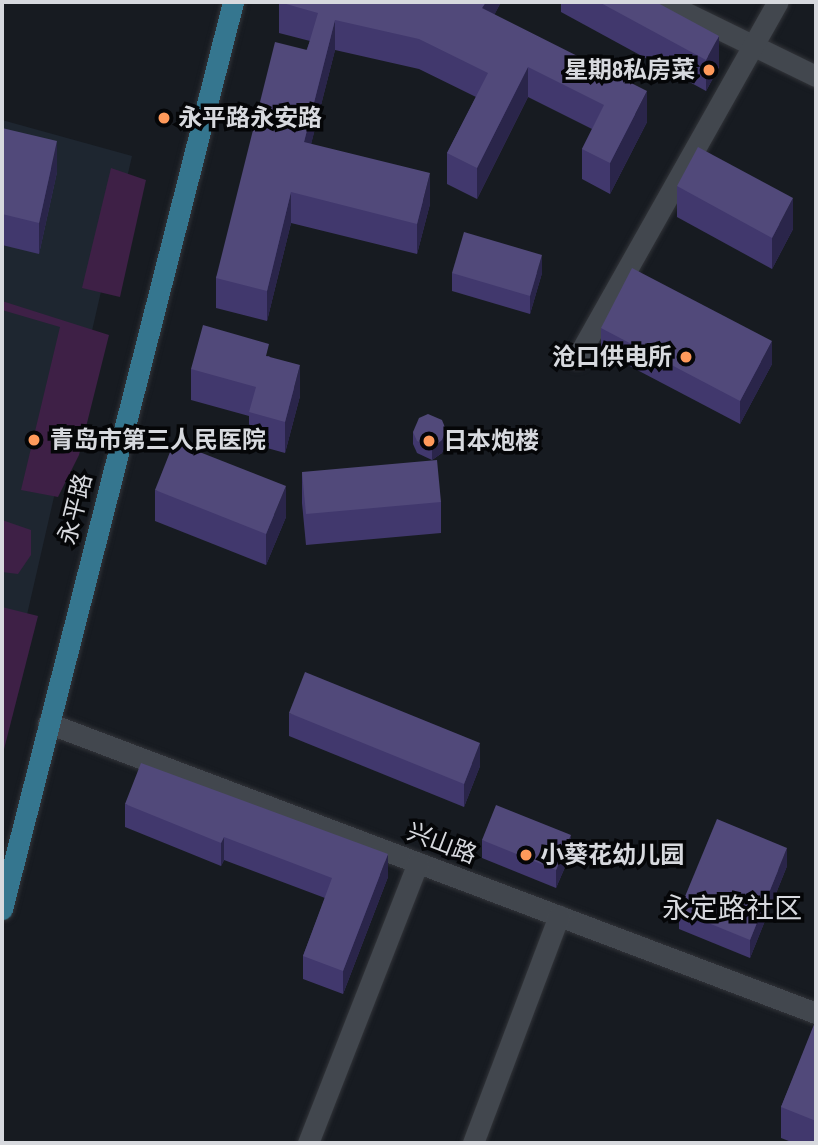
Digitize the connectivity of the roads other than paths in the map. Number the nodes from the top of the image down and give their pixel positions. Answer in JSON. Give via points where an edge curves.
{"nodes":[{"id":1,"x":233,"y":2,"type":"edge"},
{"id":2,"x":664,"y":2,"type":"edge"},
{"id":3,"x":778,"y":2,"type":"edge"},
{"id":4,"x":753,"y":45,"type":"junction"},
{"id":5,"x":816,"y":76,"type":"edge"},
{"id":6,"x":577,"y":358,"type":"dead end"},
{"id":7,"x":48,"y":723,"type":"junction"},
{"id":8,"x":418,"y":863,"type":"junction"},
{"id":9,"x":2,"y":909,"type":"edge"},
{"id":10,"x":559,"y":916,"type":"junction"},
{"id":11,"x":816,"y":1013,"type":"edge"},
{"id":12,"x":308,"y":1143,"type":"edge"},
{"id":13,"x":472,"y":1143,"type":"edge"}],
"edges":[{"from":1,"to":7,"type":"main road","name":"永平路"},
{"from":2,"to":4,"type":"street"},
{"from":3,"to":4,"type":"street"},
{"from":4,"to":5,"type":"street"},
{"from":4,"to":6,"type":"street"},
{"from":7,"to":8,"type":"street","name":"兴山路"},
{"from":7,"to":9,"type":"main road","name":"永平路"},
{"from":8,"to":10,"type":"street","name":"兴山路"},
{"from":8,"to":12,"type":"street"},
{"from":10,"to":11,"type":"street","name":"兴山路"},
{"from":10,"to":13,"type":"street"}]}
